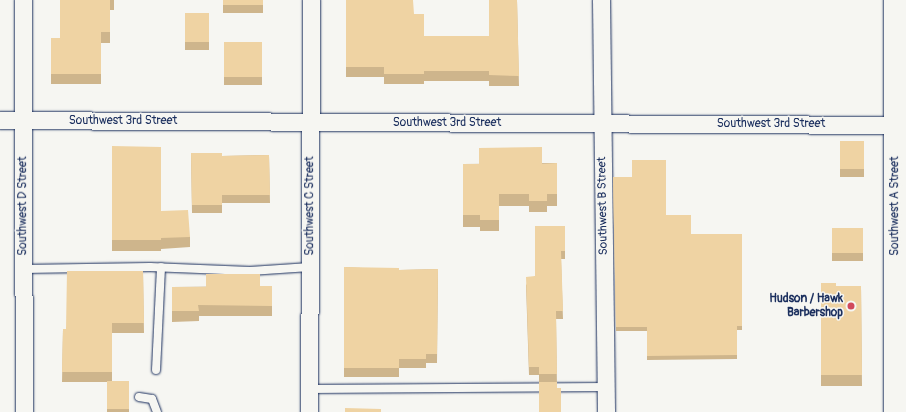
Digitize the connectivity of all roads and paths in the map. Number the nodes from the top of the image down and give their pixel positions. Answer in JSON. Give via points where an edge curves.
{"nodes":[{"id":1,"x":23,"y":0,"type":"edge"},
{"id":2,"x":311,"y":0,"type":"edge"},
{"id":3,"x":601,"y":0,"type":"edge"},
{"id":4,"x":894,"y":0,"type":"edge"},
{"id":5,"x":0,"y":120,"type":"edge"},
{"id":6,"x":22,"y":120,"type":"junction"},
{"id":7,"x":311,"y":122,"type":"junction"},
{"id":8,"x":602,"y":123,"type":"junction"},
{"id":9,"x":894,"y":125,"type":"junction"},
{"id":10,"x":161,"y":267,"type":"junction"},
{"id":11,"x":310,"y":267,"type":"junction"},
{"id":12,"x":23,"y":269,"type":"junction"},
{"id":13,"x":156,"y":370,"type":"dead end"},
{"id":14,"x":606,"y":387,"type":"junction"},
{"id":15,"x":308,"y":389,"type":"junction"},
{"id":16,"x":139,"y":397,"type":"dead end"},
{"id":17,"x":24,"y":412,"type":"edge"},
{"id":18,"x":157,"y":412,"type":"edge"},
{"id":19,"x":309,"y":412,"type":"edge"},
{"id":20,"x":606,"y":412,"type":"edge"},
{"id":21,"x":895,"y":412,"type":"edge"}],
"edges":[{"from":1,"to":6,"type":"street","name":"Southwest D Street"},
{"from":2,"to":7,"type":"street","name":"Southwest C Street"},
{"from":3,"to":8,"type":"street","name":"Southwest B Street"},
{"from":4,"to":9,"type":"street","name":"Southwest A Street"},
{"from":5,"to":6,"type":"street","name":"Southwest 3rd Street"},
{"from":6,"to":7,"type":"street","name":"Southwest 3rd Street"},
{"from":6,"to":12,"type":"street","name":"Southwest D Street"},
{"from":7,"to":8,"type":"street","name":"Southwest 3rd Street"},
{"from":7,"to":11,"type":"street","name":"Southwest C Street"},
{"from":8,"to":9,"type":"street","name":"Southwest 3rd Street"},
{"from":8,"to":14,"type":"street","name":"Southwest B Street"},
{"from":9,"to":21,"type":"street","name":"Southwest A Street"},
{"from":10,"to":11,"type":"lane","via":[[250,271]]},
{"from":10,"to":12,"type":"lane"},
{"from":10,"to":13,"type":"lane"},
{"from":11,"to":15,"type":"street","name":"Southwest C Street"},
{"from":12,"to":17,"type":"street","name":"Southwest D Street"},
{"from":14,"to":15,"type":"lane"},
{"from":14,"to":20,"type":"street","name":"Southwest B Street"},
{"from":15,"to":19,"type":"street","name":"Southwest C Street"},
{"from":16,"to":18,"type":"lane","via":[[152,399]]}]}
